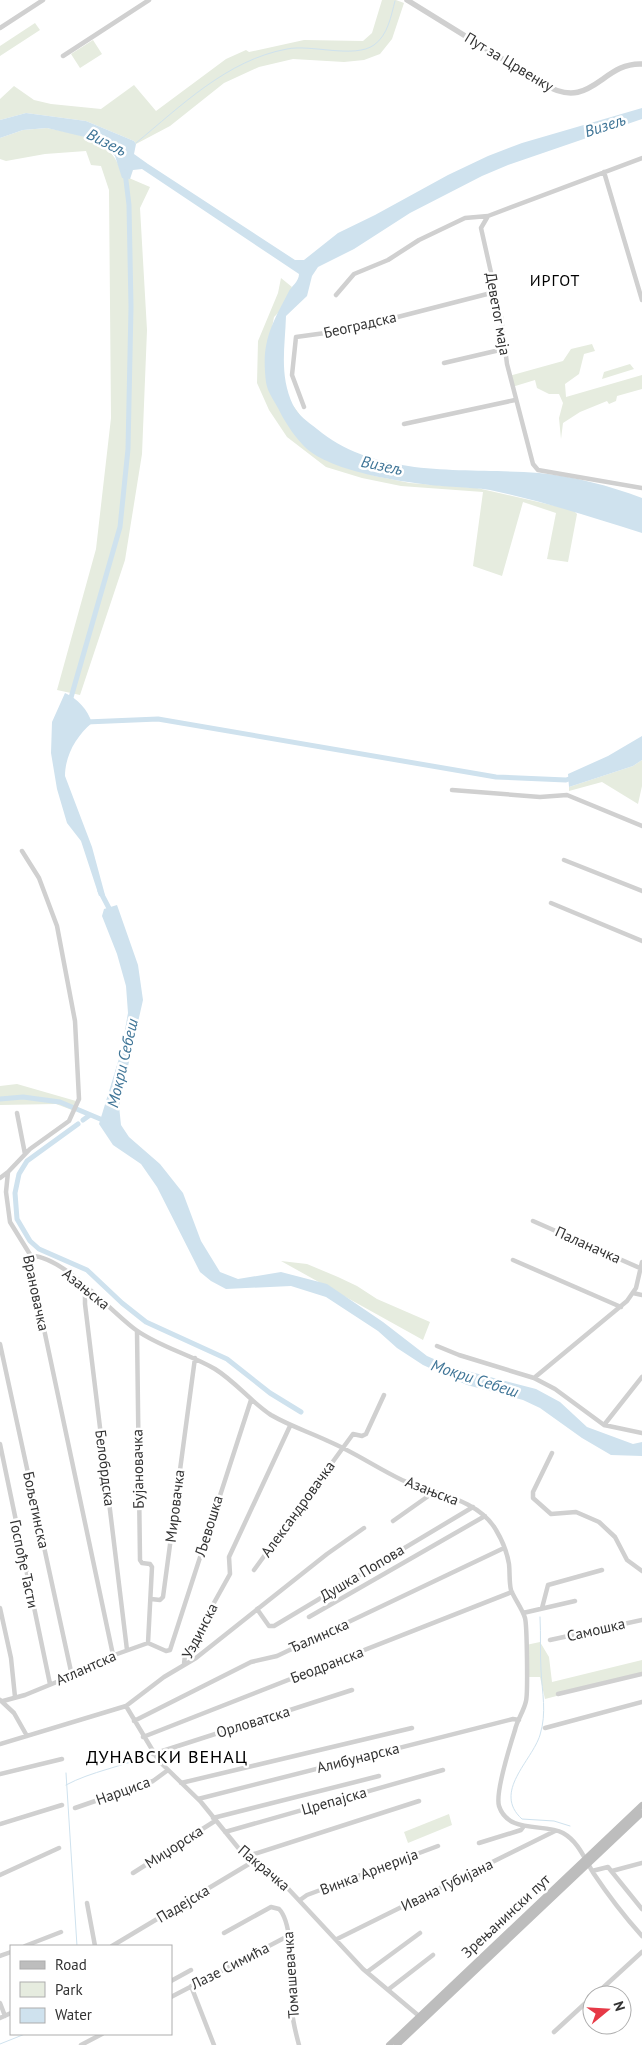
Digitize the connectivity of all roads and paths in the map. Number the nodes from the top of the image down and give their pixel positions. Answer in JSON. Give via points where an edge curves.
{"nodes":[{"id":1,"x":43,"y":0,"type":"edge"},
{"id":2,"x":149,"y":0,"type":"edge"},
{"id":3,"x":407,"y":0,"type":"edge"},
{"id":4,"x":0,"y":28,"type":"edge"},
{"id":5,"x":63,"y":56,"type":"dead end"},
{"id":6,"x":642,"y":64,"type":"edge"},
{"id":7,"x":642,"y":158,"type":"edge"},
{"id":8,"x":604,"y":172,"type":"junction"},
{"id":9,"x":488,"y":216,"type":"junction"},
{"id":10,"x":495,"y":292,"type":"junction"},
{"id":11,"x":641,"y":294,"type":"edge"},
{"id":12,"x":336,"y":295,"type":"dead end"},
{"id":13,"x":642,"y":300,"type":"edge"},
{"id":14,"x":504,"y":349,"type":"junction"},
{"id":15,"x":444,"y":363,"type":"dead end"},
{"id":16,"x":515,"y":400,"type":"junction"},
{"id":17,"x":304,"y":407,"type":"dead end"},
{"id":18,"x":404,"y":424,"type":"dead end"},
{"id":19,"x":641,"y":488,"type":"edge"},
{"id":20,"x":452,"y":790,"type":"dead end"},
{"id":21,"x":642,"y":826,"type":"edge"},
{"id":22,"x":22,"y":852,"type":"dead end"},
{"id":23,"x":564,"y":860,"type":"dead end"},
{"id":24,"x":642,"y":891,"type":"edge"},
{"id":25,"x":551,"y":903,"type":"dead end"},
{"id":26,"x":642,"y":941,"type":"edge"},
{"id":27,"x":17,"y":1113,"type":"dead end"},
{"id":28,"x":25,"y":1154,"type":"junction"},
{"id":29,"x":8,"y":1172,"type":"junction"},
{"id":30,"x":0,"y":1178,"type":"edge"},
{"id":31,"x":533,"y":1221,"type":"dead end"},
{"id":32,"x":31,"y":1256,"type":"junction"},
{"id":33,"x":513,"y":1260,"type":"dead end"},
{"id":34,"x":642,"y":1262,"type":"edge"},
{"id":35,"x":641,"y":1269,"type":"edge"},
{"id":36,"x":85,"y":1286,"type":"junction"},
{"id":37,"x":633,"y":1293,"type":"junction"},
{"id":38,"x":642,"y":1295,"type":"edge"},
{"id":39,"x":621,"y":1307,"type":"junction"},
{"id":40,"x":137,"y":1331,"type":"junction"},
{"id":41,"x":0,"y":1344,"type":"edge"},
{"id":42,"x":437,"y":1346,"type":"dead end"},
{"id":43,"x":195,"y":1358,"type":"junction"},
{"id":44,"x":642,"y":1376,"type":"edge"},
{"id":45,"x":534,"y":1378,"type":"junction"},
{"id":46,"x":384,"y":1395,"type":"dead end"},
{"id":47,"x":251,"y":1400,"type":"junction"},
{"id":48,"x":290,"y":1426,"type":"junction"},
{"id":49,"x":604,"y":1426,"type":"junction"},
{"id":50,"x":642,"y":1433,"type":"edge"},
{"id":51,"x":0,"y":1444,"type":"edge"},
{"id":52,"x":343,"y":1448,"type":"junction"},
{"id":53,"x":552,"y":1453,"type":"dead end"},
{"id":54,"x":434,"y":1492,"type":"junction"},
{"id":55,"x":473,"y":1507,"type":"junction"},
{"id":56,"x":484,"y":1516,"type":"junction"},
{"id":57,"x":393,"y":1522,"type":"dead end"},
{"id":58,"x":364,"y":1528,"type":"dead end"},
{"id":59,"x":504,"y":1548,"type":"junction"},
{"id":60,"x":254,"y":1570,"type":"dead end"},
{"id":61,"x":602,"y":1570,"type":"dead end"},
{"id":62,"x":642,"y":1571,"type":"edge"},
{"id":63,"x":512,"y":1592,"type":"junction"},
{"id":64,"x":151,"y":1599,"type":"junction"},
{"id":65,"x":575,"y":1601,"type":"dead end"},
{"id":66,"x":0,"y":1608,"type":"edge"},
{"id":67,"x":542,"y":1608,"type":"junction"},
{"id":68,"x":257,"y":1609,"type":"junction"},
{"id":69,"x":523,"y":1613,"type":"junction"},
{"id":70,"x":309,"y":1617,"type":"dead end"},
{"id":71,"x":642,"y":1620,"type":"edge"},
{"id":72,"x":550,"y":1640,"type":"dead end"},
{"id":73,"x":148,"y":1643,"type":"junction"},
{"id":74,"x":127,"y":1650,"type":"junction"},
{"id":75,"x":113,"y":1655,"type":"junction"},
{"id":76,"x":184,"y":1664,"type":"junction"},
{"id":77,"x":642,"y":1674,"type":"edge"},
{"id":78,"x":72,"y":1676,"type":"junction"},
{"id":79,"x":50,"y":1684,"type":"junction"},
{"id":80,"x":352,"y":1690,"type":"dead end"},
{"id":81,"x":558,"y":1694,"type":"dead end"},
{"id":82,"x":15,"y":1697,"type":"junction"},
{"id":83,"x":1,"y":1700,"type":"edge"},
{"id":84,"x":642,"y":1702,"type":"edge"},
{"id":85,"x":126,"y":1706,"type":"junction"},
{"id":86,"x":519,"y":1720,"type":"junction"},
{"id":87,"x":134,"y":1721,"type":"junction"},
{"id":88,"x":412,"y":1728,"type":"dead end"},
{"id":89,"x":545,"y":1728,"type":"dead end"},
{"id":90,"x":27,"y":1736,"type":"junction"},
{"id":91,"x":143,"y":1737,"type":"junction"},
{"id":92,"x":0,"y":1744,"type":"edge"},
{"id":93,"x":153,"y":1754,"type":"junction"},
{"id":94,"x":62,"y":1759,"type":"dead end"},
{"id":95,"x":168,"y":1770,"type":"junction"},
{"id":96,"x":443,"y":1770,"type":"dead end"},
{"id":97,"x":0,"y":1774,"type":"edge"},
{"id":98,"x":379,"y":1776,"type":"dead end"},
{"id":99,"x":181,"y":1783,"type":"junction"},
{"id":100,"x":198,"y":1799,"type":"junction"},
{"id":101,"x":419,"y":1801,"type":"dead end"},
{"id":102,"x":642,"y":1805,"type":"edge"},
{"id":103,"x":62,"y":1806,"type":"dead end"},
{"id":104,"x":75,"y":1808,"type":"dead end"},
{"id":105,"x":642,"y":1813,"type":"edge"},
{"id":106,"x":214,"y":1820,"type":"junction"},
{"id":107,"x":0,"y":1824,"type":"edge"},
{"id":108,"x":524,"y":1826,"type":"junction"},
{"id":109,"x":556,"y":1830,"type":"junction"},
{"id":110,"x":225,"y":1832,"type":"junction"},
{"id":111,"x":479,"y":1843,"type":"dead end"},
{"id":112,"x":438,"y":1846,"type":"dead end"},
{"id":113,"x":59,"y":1848,"type":"dead end"},
{"id":114,"x":248,"y":1856,"type":"junction"},
{"id":115,"x":254,"y":1861,"type":"junction"},
{"id":116,"x":587,"y":1861,"type":"junction"},
{"id":117,"x":642,"y":1863,"type":"edge"},
{"id":118,"x":592,"y":1871,"type":"junction"},
{"id":119,"x":612,"y":1871,"type":"junction"},
{"id":120,"x":134,"y":1873,"type":"dead end"},
{"id":121,"x":0,"y":1875,"type":"edge"},
{"id":122,"x":300,"y":1900,"type":"junction"},
{"id":123,"x":87,"y":1903,"type":"dead end"},
{"id":124,"x":642,"y":1909,"type":"edge"},
{"id":125,"x":61,"y":1932,"type":"dead end"},
{"id":126,"x":224,"y":1933,"type":"dead end"},
{"id":127,"x":420,"y":1933,"type":"dead end"},
{"id":128,"x":288,"y":1936,"type":"junction"},
{"id":129,"x":642,"y":1936,"type":"edge"},
{"id":130,"x":337,"y":1940,"type":"junction"},
{"id":131,"x":28,"y":1945,"type":"edge"},
{"id":132,"x":95,"y":1945,"type":"edge"},
{"id":133,"x":114,"y":1945,"type":"edge"},
{"id":134,"x":642,"y":1952,"type":"edge"},
{"id":135,"x":433,"y":1955,"type":"dead end"},
{"id":136,"x":191,"y":1970,"type":"dead end"},
{"id":137,"x":367,"y":1972,"type":"junction"},
{"id":138,"x":172,"y":1980,"type":"edge"},
{"id":139,"x":605,"y":1985,"type":"edge"},
{"id":140,"x":191,"y":1986,"type":"junction"},
{"id":141,"x":389,"y":1989,"type":"junction"},
{"id":142,"x":172,"y":1996,"type":"edge"},
{"id":143,"x":0,"y":2003,"type":"edge"},
{"id":144,"x":582,"y":2006,"type":"edge"},
{"id":145,"x":419,"y":2016,"type":"junction"},
{"id":146,"x":2,"y":2017,"type":"edge"},
{"id":147,"x":554,"y":2032,"type":"dead end"},
{"id":148,"x":100,"y":2035,"type":"edge"},
{"id":149,"x":81,"y":2045,"type":"edge"},
{"id":150,"x":214,"y":2045,"type":"edge"},
{"id":151,"x":299,"y":2045,"type":"edge"},
{"id":152,"x":388,"y":2045,"type":"edge"},
{"id":153,"x":397,"y":2045,"type":"edge"}],
"edges":[{"from":1,"to":4,"type":"street"},
{"from":2,"to":5,"type":"street"},
{"from":3,"to":6,"type":"street","name":"Пут за Црвенку","via":[[561,93],[576,94],[629,65]]},
{"from":7,"to":8,"type":"street"},
{"from":8,"to":9,"type":"street"},
{"from":8,"to":11,"type":"street"},
{"from":9,"to":10,"type":"street","name":"Деветог маја","via":[[482,224],[482,232]]},
{"from":9,"to":12,"type":"street","via":[[472,216],[425,236],[388,260],[354,274]]},
{"from":10,"to":14,"type":"street","name":"Деветог маја"},
{"from":10,"to":17,"type":"street","name":"Београдска","via":[[347,330],[296,337],[292,376]]},
{"from":11,"to":13,"type":"street"},
{"from":14,"to":15,"type":"street"},
{"from":14,"to":16,"type":"street","name":"Деветог маја"},
{"from":16,"to":18,"type":"street"},
{"from":16,"to":19,"type":"street","name":"Деветог маја","via":[[536,469]]},
{"from":20,"to":21,"type":"street","via":[[540,797],[567,795]]},
{"from":22,"to":28,"type":"street","via":[[43,885],[57,926],[75,1021],[78,1106],[65,1125]]},
{"from":23,"to":24,"type":"street"},
{"from":25,"to":26,"type":"street"},
{"from":27,"to":28,"type":"street"},
{"from":28,"to":29,"type":"street"},
{"from":29,"to":30,"type":"street"},
{"from":29,"to":32,"type":"street","name":"Врановачка","via":[[6,1192],[10,1222]]},
{"from":31,"to":35,"type":"street","name":"Паланачка"},
{"from":32,"to":36,"type":"street","name":"Азањска","via":[[40,1257],[60,1268]]},
{"from":32,"to":75,"type":"street","name":"Врановачка"},
{"from":33,"to":39,"type":"street"},
{"from":34,"to":35,"type":"street"},
{"from":35,"to":37,"type":"street"},
{"from":36,"to":40,"type":"street","name":"Азањска"},
{"from":36,"to":74,"type":"street","name":"Белобрдска"},
{"from":37,"to":38,"type":"street"},
{"from":37,"to":39,"type":"street"},
{"from":39,"to":45,"type":"street"},
{"from":40,"to":43,"type":"street","name":"Азањска"},
{"from":40,"to":64,"type":"street","name":"Бујановачка","via":[[140,1560],[152,1565]]},
{"from":41,"to":78,"type":"street","name":"Бољетинска"},
{"from":42,"to":45,"type":"street"},
{"from":43,"to":47,"type":"street","name":"Азањска","via":[[216,1370]]},
{"from":43,"to":64,"type":"street","name":"Мировачка","via":[[163,1597]]},
{"from":44,"to":49,"type":"street"},
{"from":45,"to":49,"type":"street","via":[[555,1389]]},
{"from":46,"to":52,"type":"street","name":"Александровачка","via":[[366,1434],[353,1434]]},
{"from":47,"to":48,"type":"street","name":"Азањска"},
{"from":47,"to":73,"type":"street","name":"Љевошка","via":[[168,1651]]},
{"from":48,"to":52,"type":"street","name":"Азањска"},
{"from":48,"to":76,"type":"street","name":"Уздинска","via":[[229,1558],[230,1574],[185,1655]]},
{"from":49,"to":50,"type":"street"},
{"from":51,"to":79,"type":"street","name":"Госпође Тасти"},
{"from":52,"to":54,"type":"street","name":"Азањска","via":[[399,1479]]},
{"from":52,"to":60,"type":"street","name":"Александровачка"},
{"from":53,"to":62,"type":"street","via":[[533,1498],[551,1514],[576,1512],[602,1524],[615,1537],[627,1560]]},
{"from":54,"to":55,"type":"street","name":"Азањска"},
{"from":54,"to":57,"type":"street"},
{"from":55,"to":56,"type":"street","name":"Азањска"},
{"from":55,"to":68,"type":"street","name":"Душка Попова","via":[[274,1626],[269,1626]]},
{"from":56,"to":59,"type":"street","name":"Азањска","via":[[497,1530]]},
{"from":56,"to":70,"type":"street"},
{"from":58,"to":68,"type":"street"},
{"from":59,"to":63,"type":"street","name":"Азањска"},
{"from":59,"to":87,"type":"street","name":"Ђалинска","via":[[277,1656],[251,1662]]},
{"from":61,"to":67,"type":"street","via":[[548,1585]]},
{"from":63,"to":69,"type":"street","name":"Азањска"},
{"from":63,"to":91,"type":"street","name":"Беодранска"},
{"from":64,"to":73,"type":"street"},
{"from":65,"to":67,"type":"street"},
{"from":66,"to":82,"type":"street","via":[[11,1658]]},
{"from":67,"to":69,"type":"street"},
{"from":68,"to":76,"type":"street"},
{"from":69,"to":86,"type":"street","name":"Азањска","via":[[528,1693]]},
{"from":71,"to":72,"type":"street","name":"Самошка"},
{"from":73,"to":74,"type":"street","name":"Атлантска"},
{"from":74,"to":75,"type":"street","name":"Атлантска"},
{"from":75,"to":78,"type":"street","name":"Атлантска"},
{"from":76,"to":85,"type":"street","name":"Уздинска"},
{"from":77,"to":81,"type":"street"},
{"from":78,"to":79,"type":"street","name":"Атлантска"},
{"from":79,"to":82,"type":"street","name":"Атлантска"},
{"from":80,"to":93,"type":"street","name":"Орловатска"},
{"from":82,"to":83,"type":"street","name":"Атлантска"},
{"from":83,"to":90,"type":"street","via":[[19,1720]]},
{"from":84,"to":89,"type":"street"},
{"from":85,"to":87,"type":"street","name":"Пакрачка"},
{"from":85,"to":90,"type":"street","name":"Уздинска"},
{"from":86,"to":100,"type":"street","name":"Алибунарска","via":[[504,1721]]},
{"from":86,"to":108,"type":"street","name":"Азањска","via":[[498,1798],[505,1814]]},
{"from":87,"to":91,"type":"street","name":"Пакрачка"},
{"from":88,"to":99,"type":"street"},
{"from":90,"to":92,"type":"street","name":"Уздинска"},
{"from":91,"to":93,"type":"street","name":"Пакрачка"},
{"from":93,"to":95,"type":"street","name":"Пакрачка"},
{"from":94,"to":97,"type":"street"},
{"from":95,"to":99,"type":"street","name":"Пакрачка"},
{"from":95,"to":104,"type":"street","name":"Нарциса","via":[[153,1781]]},
{"from":96,"to":110,"type":"street","name":"Црепајска"},
{"from":98,"to":106,"type":"street","name":"Миџорска"},
{"from":99,"to":100,"type":"street","name":"Пакрачка"},
{"from":100,"to":106,"type":"street","name":"Пакрачка"},
{"from":101,"to":114,"type":"street"},
{"from":102,"to":116,"type":"main road","name":"Зрењанински пут"},
{"from":103,"to":107,"type":"street"},
{"from":105,"to":116,"type":"main road","name":"Зрењанински пут"},
{"from":106,"to":110,"type":"street","name":"Пакрачка"},
{"from":106,"to":120,"type":"street","name":"Миџорска"},
{"from":108,"to":109,"type":"street","name":"Азањска"},
{"from":108,"to":111,"type":"street","via":[[521,1830]]},
{"from":109,"to":116,"type":"street","via":[[568,1836]]},
{"from":109,"to":130,"type":"street","name":"Ивана Губијана"},
{"from":110,"to":114,"type":"street","name":"Пакрачка"},
{"from":112,"to":122,"type":"street","name":"Винка Арнерија"},
{"from":113,"to":121,"type":"street"},
{"from":114,"to":115,"type":"street","name":"Пакрачка"},
{"from":115,"to":122,"type":"street","name":"Пакрачка"},
{"from":115,"to":133,"type":"street","name":"Падејска"},
{"from":116,"to":118,"type":"street"},
{"from":116,"to":145,"type":"main road","name":"Зрењанински пут"},
{"from":116,"to":153,"type":"main road","name":"Зрењанински пут"},
{"from":117,"to":119,"type":"street"},
{"from":118,"to":119,"type":"street","via":[[606,1866]]},
{"from":118,"to":129,"type":"street"},
{"from":119,"to":124,"type":"street"},
{"from":122,"to":130,"type":"street","name":"Пакрачка"},
{"from":123,"to":132,"type":"street"},
{"from":125,"to":131,"type":"street"},
{"from":126,"to":128,"type":"street","name":"Томашевачка","via":[[273,1907],[284,1916]]},
{"from":127,"to":137,"type":"street"},
{"from":128,"to":140,"type":"street","name":"Лазе Симића"},
{"from":128,"to":151,"type":"street","name":"Томашевачка","via":[[292,2014]]},
{"from":130,"to":137,"type":"street","name":"Пакрачка"},
{"from":134,"to":139,"type":"street"},
{"from":135,"to":141,"type":"street"},
{"from":136,"to":138,"type":"street"},
{"from":137,"to":141,"type":"street","name":"Пакрачка"},
{"from":140,"to":142,"type":"street","name":"Лазе Симића"},
{"from":140,"to":150,"type":"street"},
{"from":141,"to":145,"type":"street","name":"Пакрачка"},
{"from":143,"to":146,"type":"street"},
{"from":144,"to":147,"type":"street"},
{"from":145,"to":152,"type":"main road","name":"Зрењанински пут"},
{"from":148,"to":149,"type":"street"}]}
